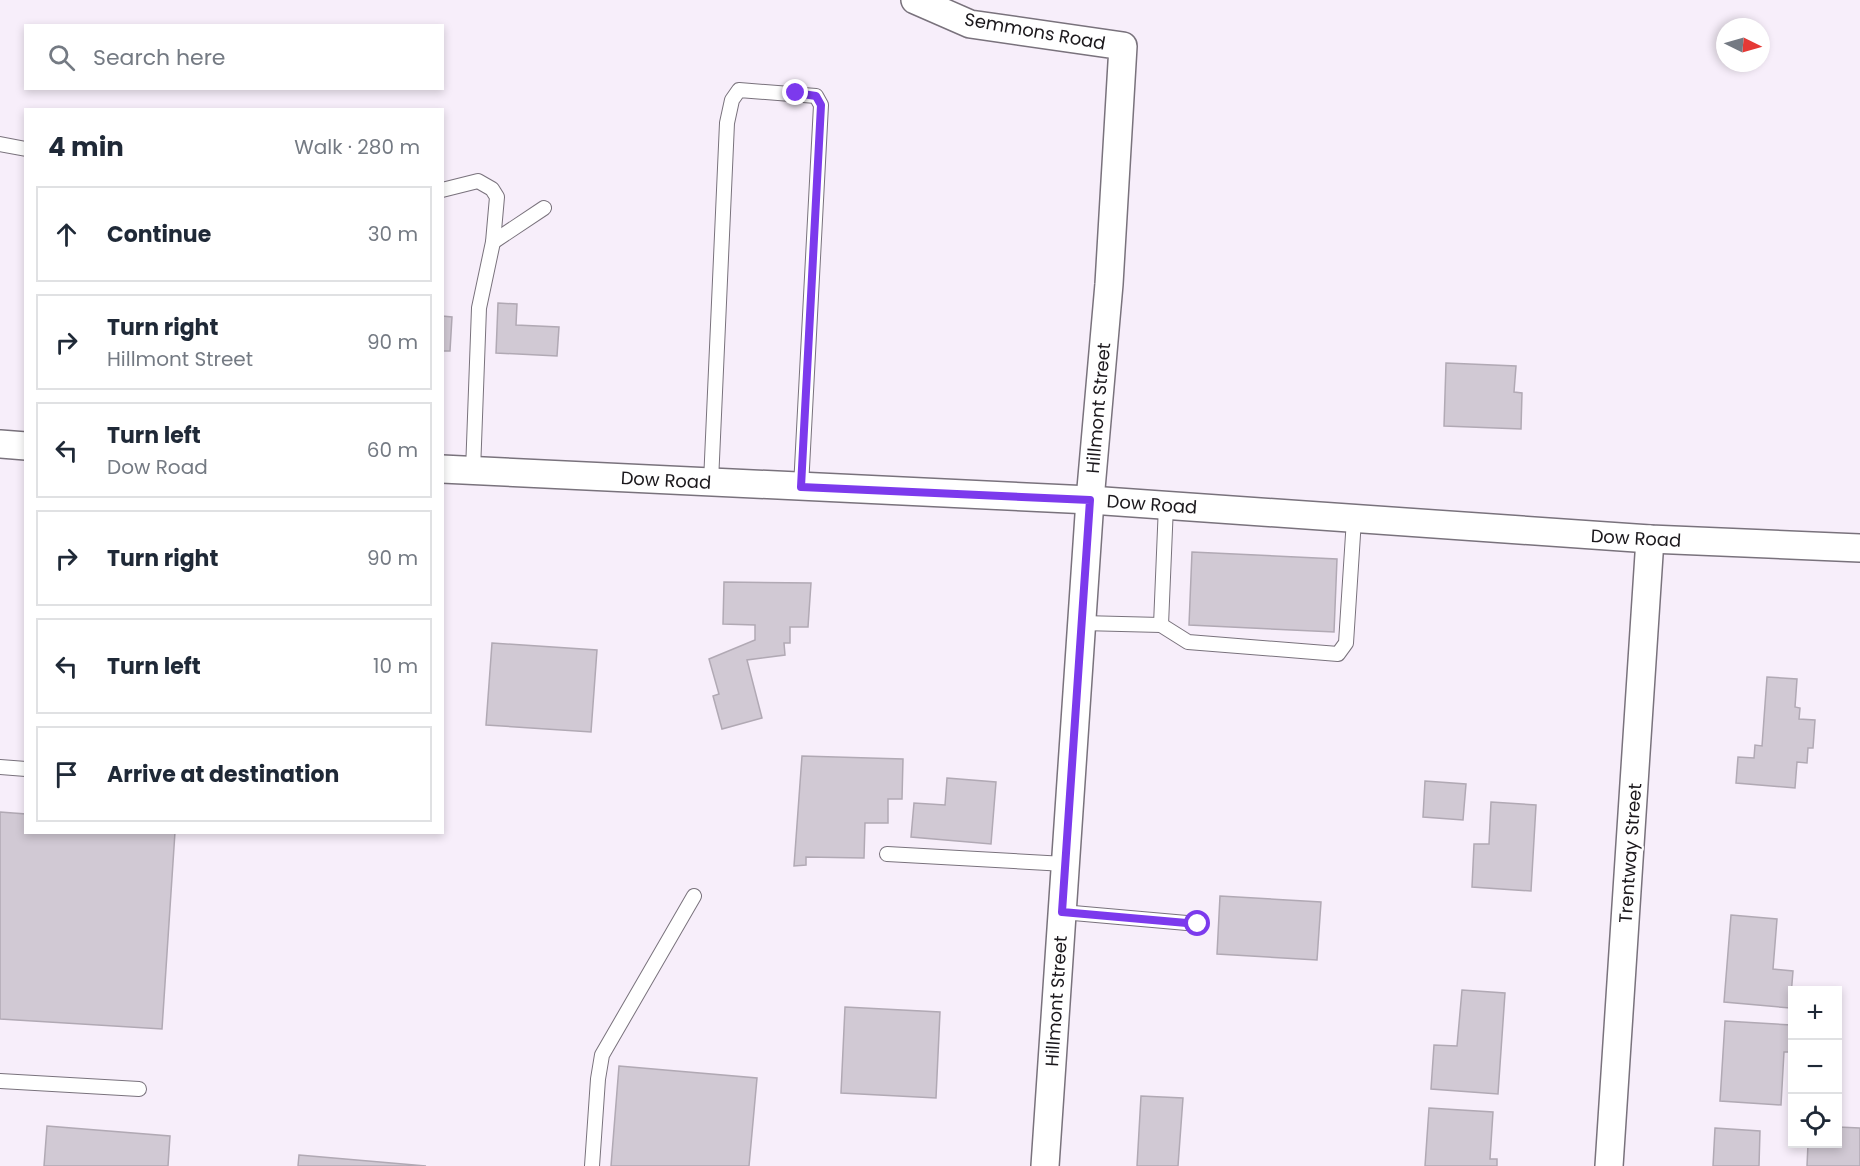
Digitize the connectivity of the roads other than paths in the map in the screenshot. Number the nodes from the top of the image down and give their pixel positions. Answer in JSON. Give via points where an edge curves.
{"nodes":[{"id":1,"x":915,"y":0,"type":"edge"},
{"id":2,"x":1123,"y":46,"type":"joint"},
{"id":3,"x":0,"y":144,"type":"edge"},
{"id":4,"x":24,"y":149,"type":"edge"},
{"id":5,"x":444,"y":190,"type":"edge"},
{"id":6,"x":544,"y":208,"type":"dead end"},
{"id":7,"x":493,"y":242,"type":"junction"},
{"id":8,"x":0,"y":444,"type":"edge"},
{"id":9,"x":24,"y":446,"type":"edge"},
{"id":10,"x":444,"y":469,"type":"edge"},
{"id":11,"x":473,"y":471,"type":"junction"},
{"id":12,"x":711,"y":482,"type":"junction"},
{"id":13,"x":801,"y":487,"type":"junction"},
{"id":14,"x":1090,"y":500,"type":"junction"},
{"id":15,"x":1166,"y":505,"type":"junction"},
{"id":16,"x":1354,"y":519,"type":"junction"},
{"id":17,"x":1650,"y":540,"type":"junction"},
{"id":18,"x":1860,"y":548,"type":"edge"},
{"id":19,"x":1082,"y":623,"type":"junction"},
{"id":20,"x":1161,"y":625,"type":"junction"},
{"id":21,"x":0,"y":767,"type":"edge"},
{"id":22,"x":24,"y":769,"type":"edge"},
{"id":23,"x":887,"y":854,"type":"dead end"},
{"id":24,"x":1065,"y":864,"type":"junction"},
{"id":25,"x":694,"y":896,"type":"dead end"},
{"id":26,"x":1062,"y":912,"type":"junction"},
{"id":27,"x":1198,"y":924,"type":"dead end"},
{"id":28,"x":0,"y":1081,"type":"edge"},
{"id":29,"x":140,"y":1089,"type":"dead end"},
{"id":30,"x":592,"y":1166,"type":"edge"},
{"id":31,"x":1045,"y":1166,"type":"edge"},
{"id":32,"x":1609,"y":1166,"type":"edge"}],
"edges":[{"from":1,"to":2,"type":"street","name":"Semmons Road","via":[[970,24]]},
{"from":2,"to":14,"type":"street","name":"Hillmont Street","via":[[1109,284]]},
{"from":3,"to":4,"type":"lane"},
{"from":5,"to":7,"type":"lane","via":[[478,181],[492,189],[497,197]]},
{"from":6,"to":7,"type":"lane"},
{"from":7,"to":11,"type":"lane","via":[[479,308]]},
{"from":8,"to":9,"type":"street"},
{"from":10,"to":11,"type":"street","name":"Dow Road"},
{"from":11,"to":12,"type":"street","name":"Dow Road"},
{"from":12,"to":13,"type":"street","name":"Dow Road"},
{"from":12,"to":13,"type":"lane","via":[[727,123],[732,100],[739,90],[816,96],[821,105]]},
{"from":13,"to":14,"type":"street","name":"Dow Road"},
{"from":14,"to":15,"type":"street","name":"Dow Road"},
{"from":14,"to":19,"type":"street","name":"Hillmont Street"},
{"from":15,"to":16,"type":"street","name":"Dow Road"},
{"from":15,"to":20,"type":"lane"},
{"from":16,"to":17,"type":"street","name":"Dow Road"},
{"from":16,"to":20,"type":"lane","via":[[1346,643],[1338,654],[1188,642]]},
{"from":17,"to":18,"type":"street","name":"Dow Road"},
{"from":17,"to":32,"type":"street","name":"Trentway Street"},
{"from":19,"to":20,"type":"lane"},
{"from":19,"to":24,"type":"street","name":"Hillmont Street"},
{"from":21,"to":22,"type":"lane"},
{"from":23,"to":24,"type":"lane"},
{"from":24,"to":26,"type":"street","name":"Hillmont Street"},
{"from":25,"to":30,"type":"lane","via":[[602,1055]]},
{"from":26,"to":27,"type":"lane"},
{"from":26,"to":31,"type":"street","name":"Hillmont Street"},
{"from":28,"to":29,"type":"lane"}]}
